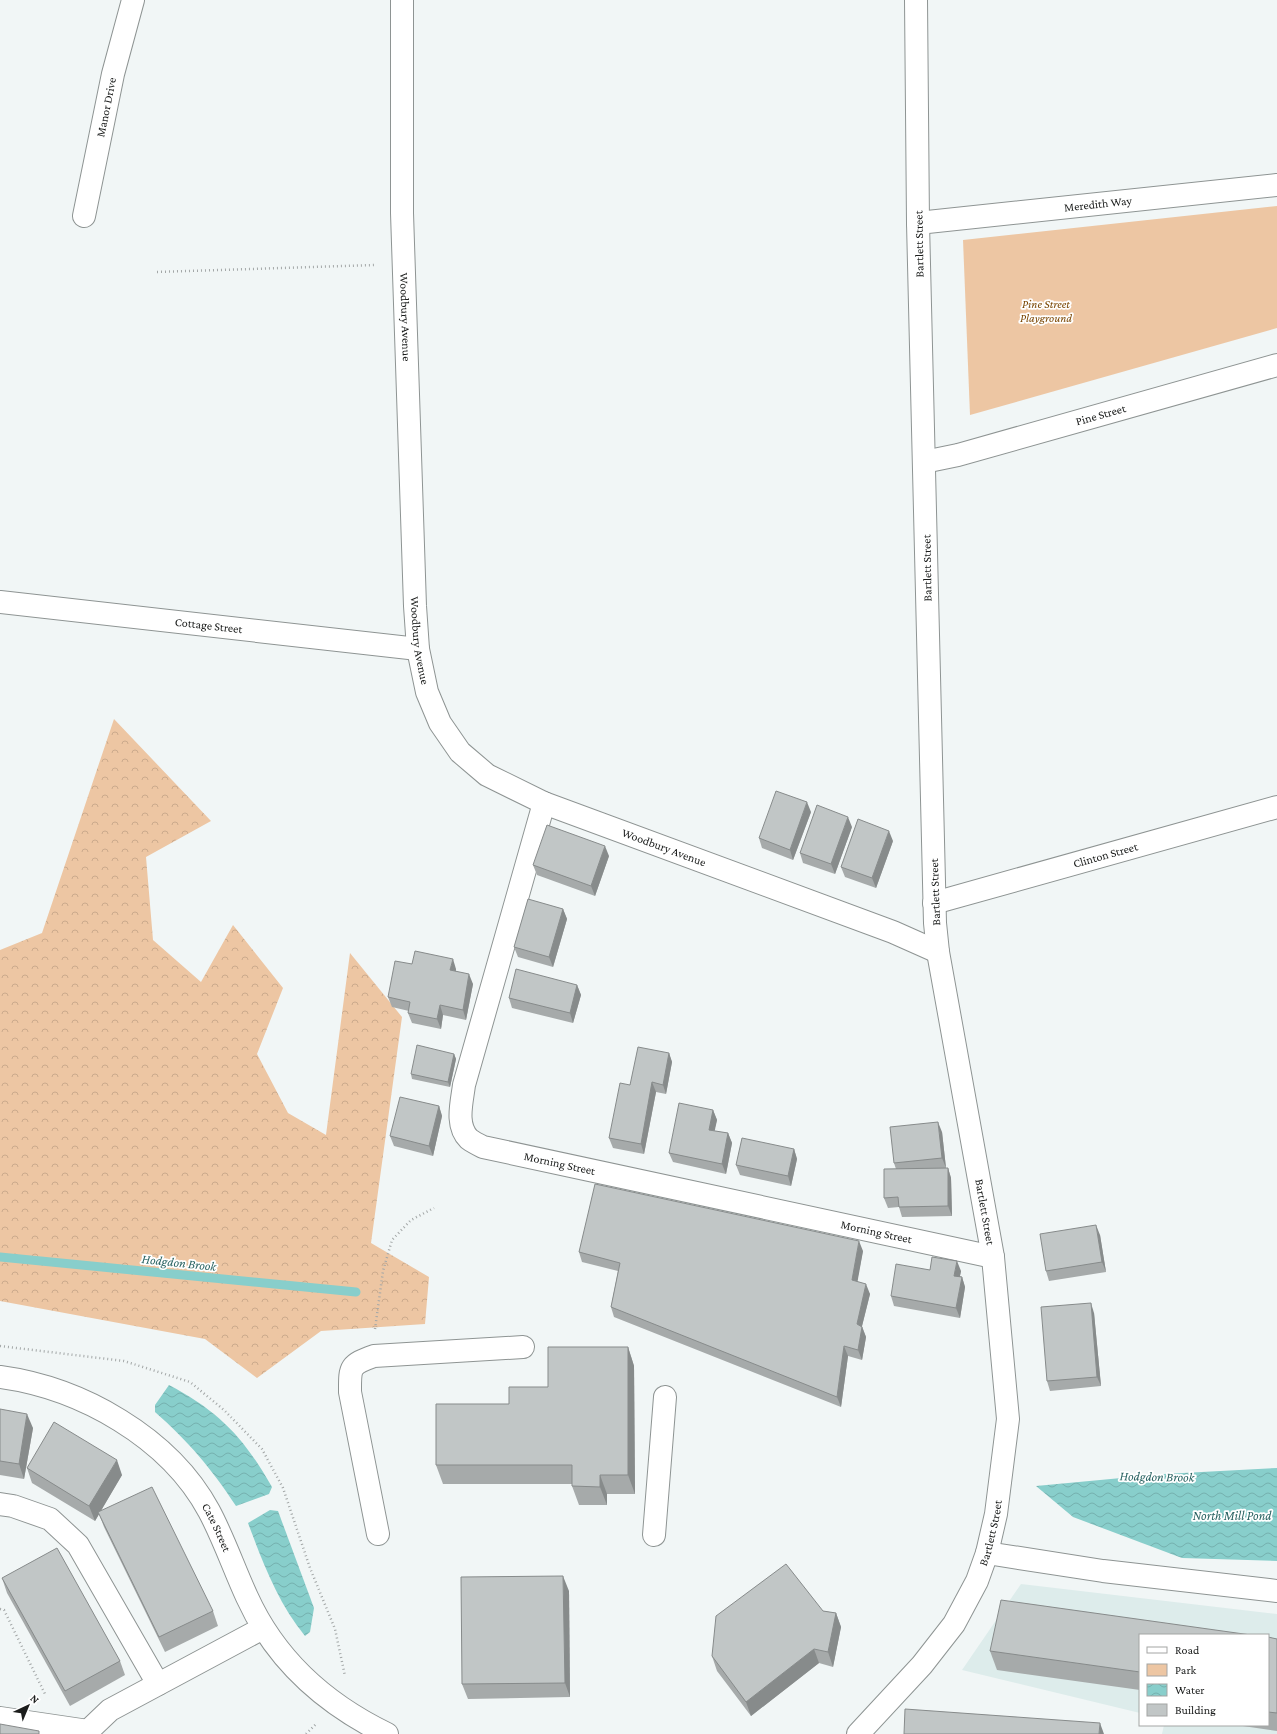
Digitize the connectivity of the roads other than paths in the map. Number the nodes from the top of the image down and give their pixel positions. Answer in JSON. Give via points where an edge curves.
{"nodes":[{"id":1,"x":133,"y":0,"type":"edge"},
{"id":2,"x":402,"y":0,"type":"edge"},
{"id":3,"x":916,"y":0,"type":"edge"},
{"id":4,"x":1277,"y":185,"type":"edge"},
{"id":5,"x":84,"y":216,"type":"dead end"},
{"id":6,"x":918,"y":223,"type":"junction"},
{"id":7,"x":1277,"y":365,"type":"edge"},
{"id":8,"x":924,"y":462,"type":"junction"},
{"id":9,"x":0,"y":602,"type":"edge"},
{"id":10,"x":418,"y":649,"type":"junction"},
{"id":11,"x":544,"y":803,"type":"junction"},
{"id":12,"x":1277,"y":807,"type":"edge"},
{"id":13,"x":934,"y":903,"type":"junction"},
{"id":14,"x":938,"y":952,"type":"junction"},
{"id":15,"x":993,"y":1257,"type":"junction"},
{"id":16,"x":524,"y":1347,"type":"dead end"},
{"id":17,"x":0,"y":1377,"type":"edge"},
{"id":18,"x":665,"y":1397,"type":"dead end"},
{"id":19,"x":0,"y":1504,"type":"edge"},
{"id":20,"x":378,"y":1534,"type":"dead end"},
{"id":21,"x":654,"y":1535,"type":"dead end"},
{"id":22,"x":987,"y":1553,"type":"junction"},
{"id":23,"x":1277,"y":1591,"type":"edge"},
{"id":24,"x":263,"y":1628,"type":"junction"},
{"id":25,"x":158,"y":1684,"type":"junction"},
{"id":26,"x":0,"y":1718,"type":"edge"},
{"id":27,"x":88,"y":1732,"type":"edge"},
{"id":28,"x":387,"y":1734,"type":"edge"},
{"id":29,"x":858,"y":1734,"type":"edge"}],
"edges":[{"from":1,"to":5,"type":"street","name":"Manor Drive","via":[[113,74]]},
{"from":2,"to":10,"type":"street","name":"Woodbury Avenue","via":[[402,212]]},
{"from":3,"to":6,"type":"street","name":"Bartlett Street"},
{"from":4,"to":6,"type":"street","name":"Meredith Way"},
{"from":6,"to":8,"type":"street","name":"Bartlett Street"},
{"from":7,"to":8,"type":"street","name":"Pine Street","via":[[958,455]]},
{"from":8,"to":13,"type":"street","name":"Bartlett Street"},
{"from":9,"to":10,"type":"street","name":"Cottage Street"},
{"from":10,"to":11,"type":"street","name":"Woodbury Avenue","via":[[427,692],[440,723],[460,752],[487,775]]},
{"from":11,"to":14,"type":"street","name":"Woodbury Avenue","via":[[893,932]]},
{"from":11,"to":15,"type":"street","name":"Morning Street","via":[[464,1085],[461,1127],[469,1139],[483,1147]]},
{"from":12,"to":13,"type":"street","name":"Clinton Street"},
{"from":13,"to":14,"type":"street","name":"Bartlett Street"},
{"from":14,"to":15,"type":"street","name":"Bartlett Street"},
{"from":15,"to":22,"type":"street","name":"Bartlett Street","via":[[1008,1419],[996,1514]]},
{"from":16,"to":20,"type":"street","via":[[374,1356],[358,1361],[350,1372],[350,1392]]},
{"from":17,"to":24,"type":"street","name":"Cate Street","via":[[24,1380],[56,1389],[86,1402],[116,1417],[158,1449],[186,1478],[209,1511]]},
{"from":18,"to":21,"type":"street"},
{"from":19,"to":25,"type":"street","via":[[50,1519],[78,1545]]},
{"from":22,"to":23,"type":"street","via":[[1102,1572]]},
{"from":22,"to":29,"type":"street","name":"Bartlett Street","via":[[977,1581],[954,1624],[922,1665]]},
{"from":24,"to":25,"type":"street"},
{"from":24,"to":28,"type":"street","name":"Cate Street","via":[[306,1680],[333,1703]]},
{"from":25,"to":27,"type":"street","via":[[110,1710]]},
{"from":26,"to":27,"type":"street"}]}
